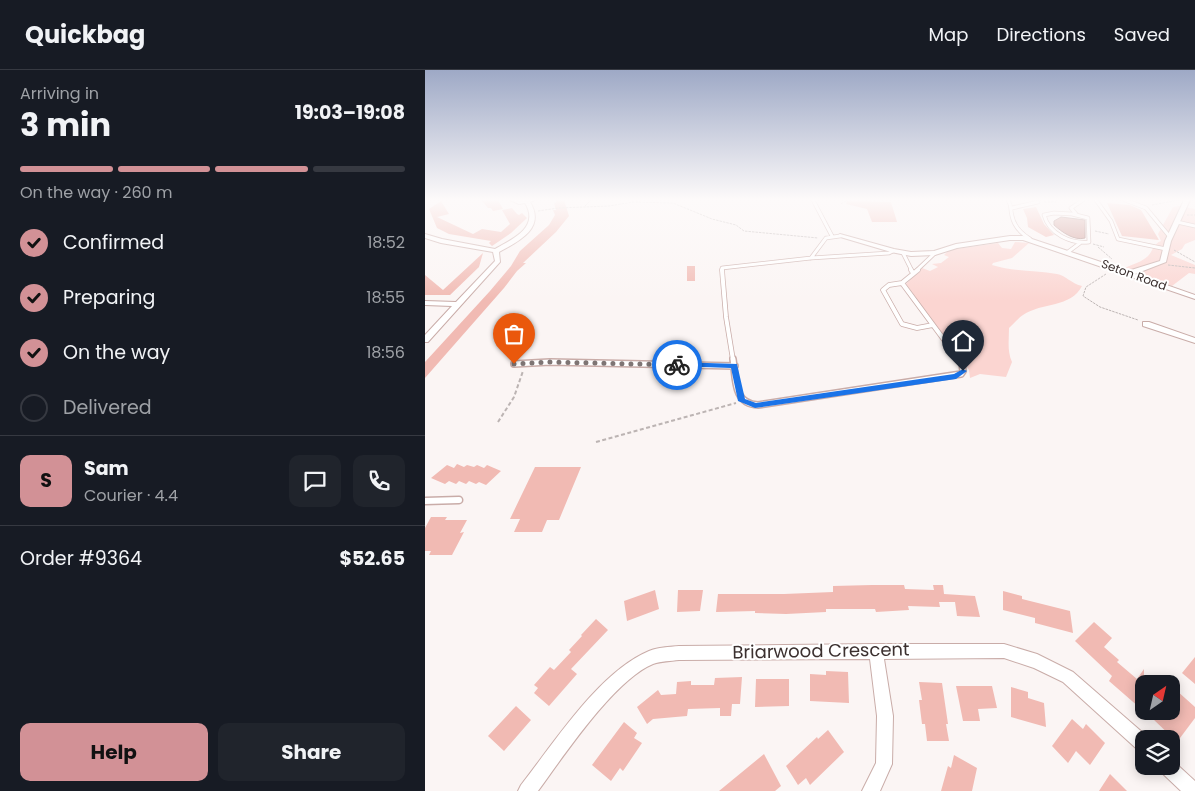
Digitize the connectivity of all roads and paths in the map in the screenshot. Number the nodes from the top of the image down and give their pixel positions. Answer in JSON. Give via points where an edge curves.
{"nodes":[{"id":1,"x":522,"y":234,"type":"edge"},
{"id":2,"x":766,"y":234,"type":"edge"},
{"id":3,"x":1059,"y":234,"type":"edge"},
{"id":4,"x":1088,"y":234,"type":"edge"},
{"id":5,"x":1108,"y":234,"type":"edge"},
{"id":6,"x":1167,"y":234,"type":"edge"},
{"id":7,"x":1172,"y":234,"type":"edge"},
{"id":8,"x":1114,"y":235,"type":"joint"},
{"id":9,"x":425,"y":236,"type":"edge"},
{"id":10,"x":832,"y":236,"type":"joint"},
{"id":11,"x":840,"y":236,"type":"joint"},
{"id":12,"x":1018,"y":236,"type":"joint"},
{"id":13,"x":825,"y":238,"type":"junction"},
{"id":14,"x":1170,"y":238,"type":"junction"},
{"id":15,"x":1089,"y":242,"type":"junction"},
{"id":16,"x":1080,"y":243,"type":"junction"},
{"id":17,"x":1098,"y":247,"type":"junction"},
{"id":18,"x":1104,"y":247,"type":"dead end"},
{"id":19,"x":1169,"y":248,"type":"junction"},
{"id":20,"x":496,"y":251,"type":"junction"},
{"id":21,"x":893,"y":251,"type":"junction"},
{"id":22,"x":1068,"y":252,"type":"junction"},
{"id":23,"x":903,"y":253,"type":"junction"},
{"id":24,"x":935,"y":253,"type":"junction"},
{"id":25,"x":811,"y":258,"type":"junction"},
{"id":26,"x":1114,"y":261,"type":"dead end"},
{"id":27,"x":1195,"y":262,"type":"edge"},
{"id":28,"x":1166,"y":264,"type":"dead end"},
{"id":29,"x":1117,"y":268,"type":"junction"},
{"id":30,"x":1195,"y":268,"type":"edge"},
{"id":31,"x":913,"y":273,"type":"junction"},
{"id":32,"x":1130,"y":273,"type":"junction"},
{"id":33,"x":902,"y":283,"type":"junction"},
{"id":34,"x":1195,"y":297,"type":"edge"},
{"id":35,"x":425,"y":303,"type":"edge"},
{"id":36,"x":459,"y":304,"type":"junction"},
{"id":37,"x":1146,"y":324,"type":"joint"},
{"id":38,"x":933,"y":325,"type":"junction"},
{"id":39,"x":425,"y":340,"type":"edge"},
{"id":40,"x":1195,"y":341,"type":"edge"},
{"id":41,"x":514,"y":364,"type":"dead end"},
{"id":42,"x":525,"y":364,"type":"junction"},
{"id":43,"x":735,"y":366,"type":"junction"},
{"id":44,"x":742,"y":401,"type":"junction"},
{"id":45,"x":497,"y":422,"type":"dead end"},
{"id":46,"x":596,"y":442,"type":"dead end"},
{"id":47,"x":459,"y":500,"type":"dead end"},
{"id":48,"x":425,"y":501,"type":"edge"},
{"id":49,"x":876,"y":651,"type":"junction"},
{"id":50,"x":1135,"y":736,"type":"edge"},
{"id":51,"x":1176,"y":775,"type":"edge"},
{"id":52,"x":527,"y":791,"type":"edge"},
{"id":53,"x":871,"y":791,"type":"edge"},
{"id":54,"x":1193,"y":791,"type":"edge"}],
"edges":[{"from":1,"to":20,"type":"street"},
{"from":2,"to":13,"type":"path"},
{"from":3,"to":16,"type":"lane"},
{"from":4,"to":15,"type":"lane"},
{"from":5,"to":8,"type":"path"},
{"from":6,"to":14,"type":"lane"},
{"from":7,"to":14,"type":"street"},
{"from":8,"to":19,"type":"lane","via":[[1129,242]]},
{"from":9,"to":20,"type":"street"},
{"from":10,"to":11,"type":"lane"},
{"from":10,"to":13,"type":"lane"},
{"from":11,"to":21,"type":"street","name":"Seton Road"},
{"from":12,"to":22,"type":"street","name":"Seton Road"},
{"from":12,"to":24,"type":"street","name":"Seton Road","via":[[955,246]]},
{"from":13,"to":25,"type":"lane"},
{"from":14,"to":19,"type":"street"},
{"from":15,"to":16,"type":"lane"},
{"from":15,"to":17,"type":"path"},
{"from":16,"to":22,"type":"lane"},
{"from":17,"to":18,"type":"path"},
{"from":17,"to":26,"type":"path"},
{"from":19,"to":27,"type":"path"},
{"from":19,"to":32,"type":"street","via":[[1160,264]]},
{"from":20,"to":36,"type":"street","via":[[499,261]]},
{"from":21,"to":23,"type":"street","name":"Seton Road"},
{"from":21,"to":25,"type":"lane"},
{"from":22,"to":29,"type":"street","name":"Seton Road"},
{"from":23,"to":24,"type":"street","name":"Seton Road"},
{"from":23,"to":31,"type":"lane"},
{"from":24,"to":31,"type":"lane"},
{"from":25,"to":43,"type":"lane","via":[[722,268]]},
{"from":28,"to":30,"type":"path"},
{"from":29,"to":32,"type":"street","name":"Seton Road"},
{"from":29,"to":37,"type":"path","via":[[1085,287],[1083,296],[1100,307]]},
{"from":31,"to":33,"type":"lane"},
{"from":32,"to":34,"type":"street","name":"Seton Road"},
{"from":33,"to":38,"type":"lane"},
{"from":33,"to":38,"type":"lane","via":[[889,285],[883,290],[902,324],[915,328]]},
{"from":35,"to":36,"type":"street"},
{"from":36,"to":39,"type":"street"},
{"from":37,"to":40,"type":"street"},
{"from":38,"to":44,"type":"lane","via":[[962,364],[961,374],[758,405]]},
{"from":41,"to":42,"type":"lane"},
{"from":42,"to":43,"type":"lane"},
{"from":42,"to":45,"type":"path","via":[[514,397]]},
{"from":43,"to":44,"type":"lane"},
{"from":44,"to":46,"type":"path"},
{"from":47,"to":48,"type":"lane"},
{"from":49,"to":50,"type":"street","name":"Briarwood Crescent","via":[[1004,651],[1037,661],[1068,677]]},
{"from":49,"to":52,"type":"street","name":"Briarwood Crescent","via":[[679,653],[651,657],[629,670],[602,696]]},
{"from":49,"to":53,"type":"street","via":[[885,716],[884,764]]},
{"from":51,"to":54,"type":"street"}]}
